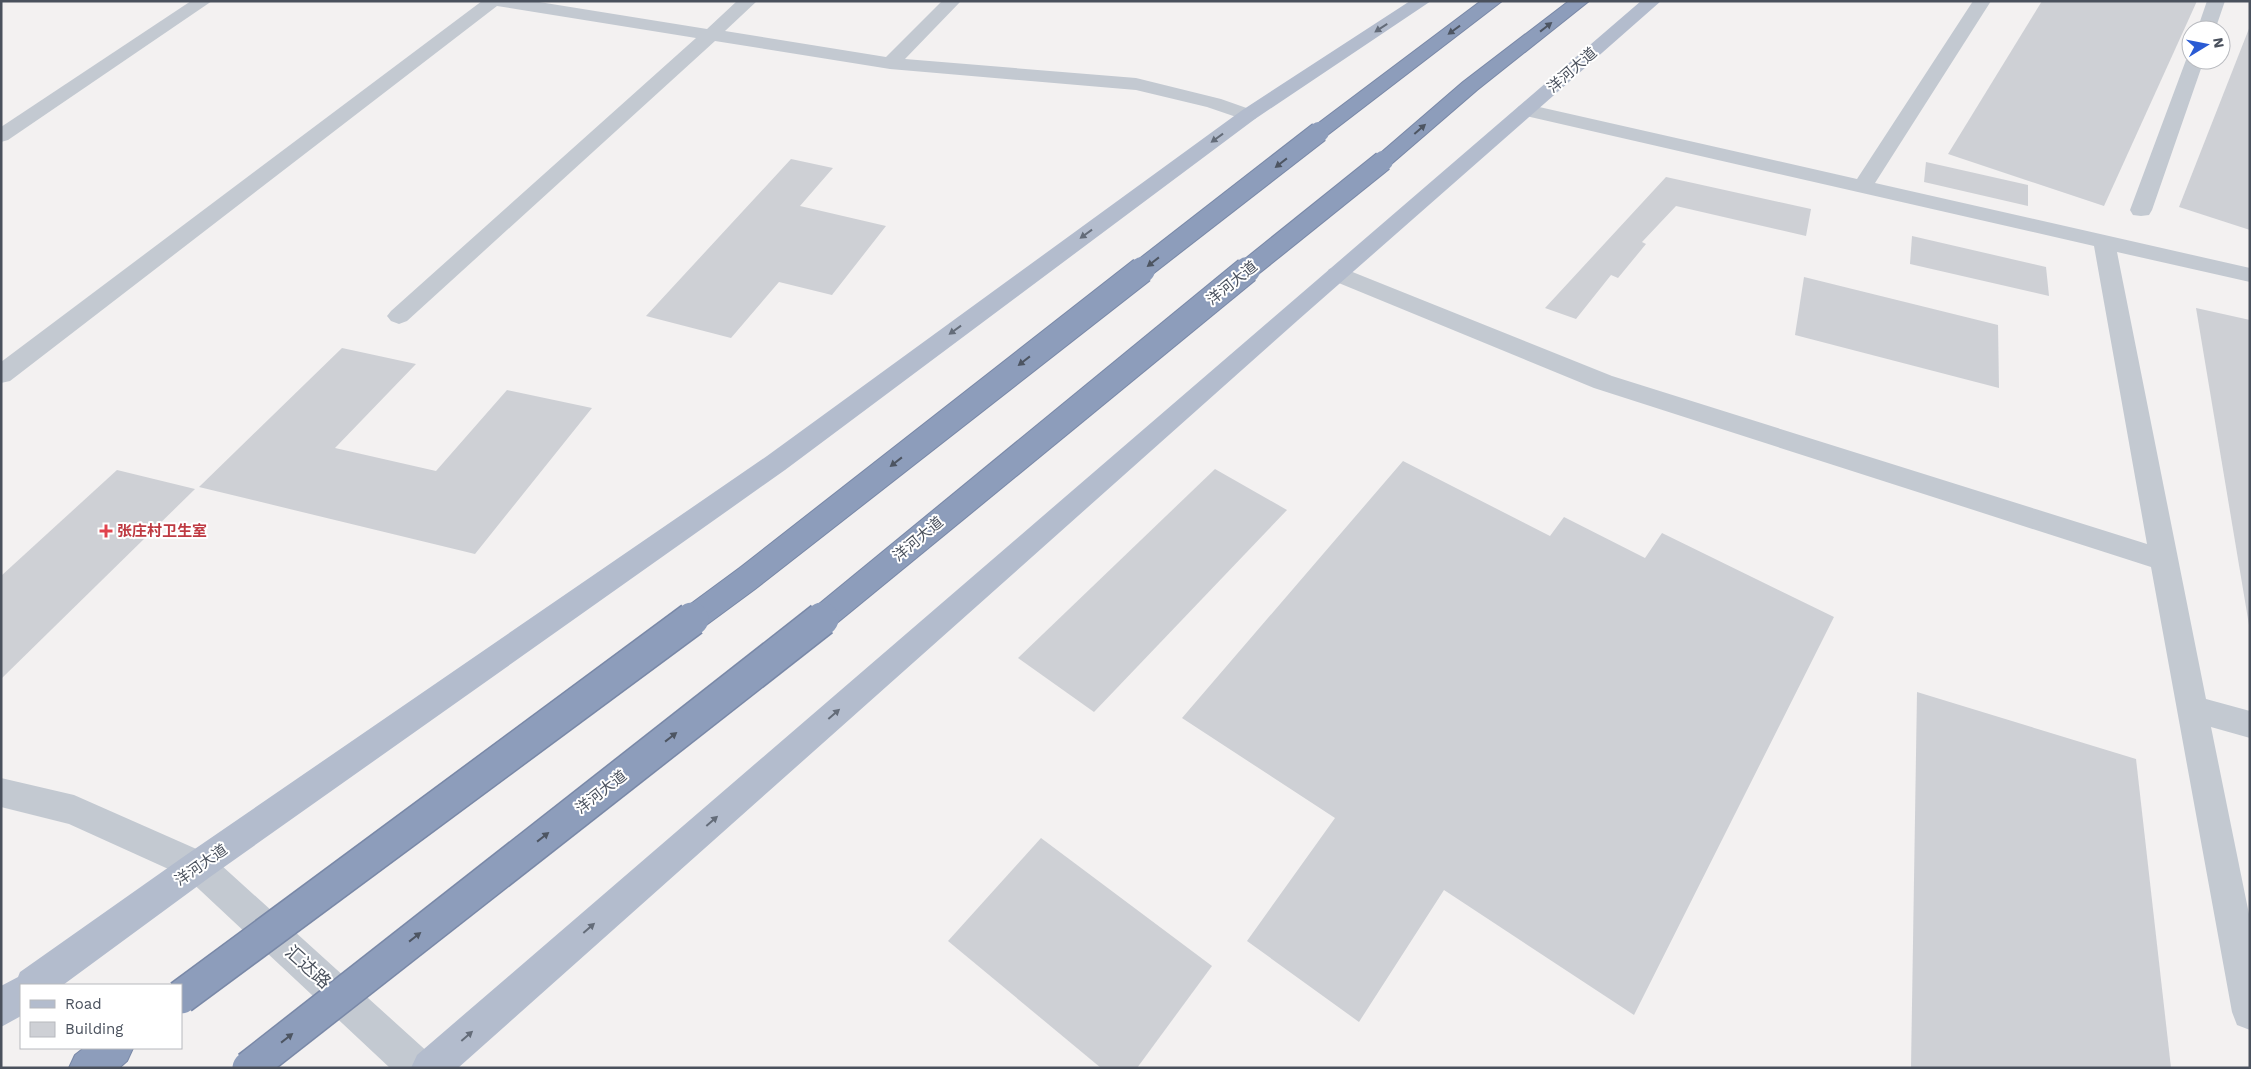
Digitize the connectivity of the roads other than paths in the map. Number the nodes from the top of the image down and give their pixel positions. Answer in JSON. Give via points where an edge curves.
{"nodes":[{"id":1,"x":203,"y":1,"type":"edge"},
{"id":2,"x":493,"y":1,"type":"edge"},
{"id":3,"x":498,"y":1,"type":"edge"},
{"id":4,"x":748,"y":1,"type":"edge"},
{"id":5,"x":952,"y":1,"type":"edge"},
{"id":6,"x":1422,"y":1,"type":"edge"},
{"id":7,"x":1493,"y":1,"type":"edge"},
{"id":8,"x":1580,"y":1,"type":"edge"},
{"id":9,"x":1652,"y":1,"type":"edge"},
{"id":10,"x":1982,"y":1,"type":"edge"},
{"id":11,"x":2216,"y":1,"type":"edge"},
{"id":12,"x":2209,"y":20,"type":"edge"},
{"id":13,"x":713,"y":35,"type":"junction"},
{"id":14,"x":890,"y":64,"type":"junction"},
{"id":15,"x":2191,"y":70,"type":"edge"},
{"id":16,"x":1526,"y":110,"type":"junction"},
{"id":17,"x":1248,"y":115,"type":"junction"},
{"id":18,"x":1,"y":136,"type":"edge"},
{"id":19,"x":1862,"y":187,"type":"junction"},
{"id":20,"x":2141,"y":210,"type":"dead end"},
{"id":21,"x":2104,"y":243,"type":"junction"},
{"id":22,"x":1337,"y":274,"type":"junction"},
{"id":23,"x":2250,"y":275,"type":"edge"},
{"id":24,"x":399,"y":316,"type":"dead end"},
{"id":25,"x":1,"y":376,"type":"edge"},
{"id":26,"x":2164,"y":560,"type":"junction"},
{"id":27,"x":2192,"y":708,"type":"junction"},
{"id":28,"x":2250,"y":725,"type":"edge"},
{"id":29,"x":1,"y":792,"type":"edge"},
{"id":30,"x":198,"y":866,"type":"junction"},
{"id":31,"x":34,"y":984,"type":"edge"},
{"id":32,"x":20,"y":995,"type":"edge"},
{"id":33,"x":182,"y":995,"type":"edge"},
{"id":34,"x":1,"y":1008,"type":"edge"},
{"id":35,"x":2250,"y":1012,"type":"edge"},
{"id":36,"x":113,"y":1049,"type":"edge"},
{"id":37,"x":88,"y":1068,"type":"edge"},
{"id":38,"x":249,"y":1068,"type":"edge"},
{"id":39,"x":418,"y":1068,"type":"edge"},
{"id":40,"x":430,"y":1068,"type":"edge"}],
"edges":[{"from":1,"to":18,"type":"street"},
{"from":2,"to":25,"type":"street"},
{"from":3,"to":13,"type":"street"},
{"from":4,"to":13,"type":"street"},
{"from":5,"to":14,"type":"street"},
{"from":6,"to":17,"type":"main road","name":"洋河大道","one_way":true},
{"from":7,"to":33,"type":"highway","one_way":true,"bridge":true,"via":[[1319,132],[748,578]]},
{"from":38,"to":8,"type":"highway","name":"洋河大道","one_way":true,"bridge":true,"via":[[828,614],[1104,385],[1383,161],[1470,86]]},
{"from":9,"to":16,"type":"main road","name":"洋河大道"},
{"from":10,"to":19,"type":"street"},
{"from":11,"to":12,"type":"street"},
{"from":13,"to":14,"type":"street"},
{"from":13,"to":24,"type":"street"},
{"from":14,"to":17,"type":"street","via":[[1136,84]]},
{"from":15,"to":20,"type":"street"},
{"from":16,"to":19,"type":"street"},
{"from":16,"to":22,"type":"main road","name":"洋河大道"},
{"from":17,"to":30,"type":"main road","name":"洋河大道","one_way":true,"via":[[776,463]]},
{"from":19,"to":21,"type":"street"},
{"from":21,"to":23,"type":"street"},
{"from":21,"to":26,"type":"street"},
{"from":22,"to":26,"type":"street","via":[[1603,382]]},
{"from":40,"to":22,"type":"main road","name":"洋河大道","one_way":true},
{"from":26,"to":27,"type":"street"},
{"from":27,"to":28,"type":"street"},
{"from":27,"to":35,"type":"street"},
{"from":29,"to":30,"type":"street","name":"汇达路","via":[[74,810]]},
{"from":30,"to":31,"type":"main road","name":"洋河大道"},
{"from":30,"to":39,"type":"street","name":"汇达路"},
{"from":32,"to":34,"type":"main road"},
{"from":36,"to":37,"type":"highway"}]}
